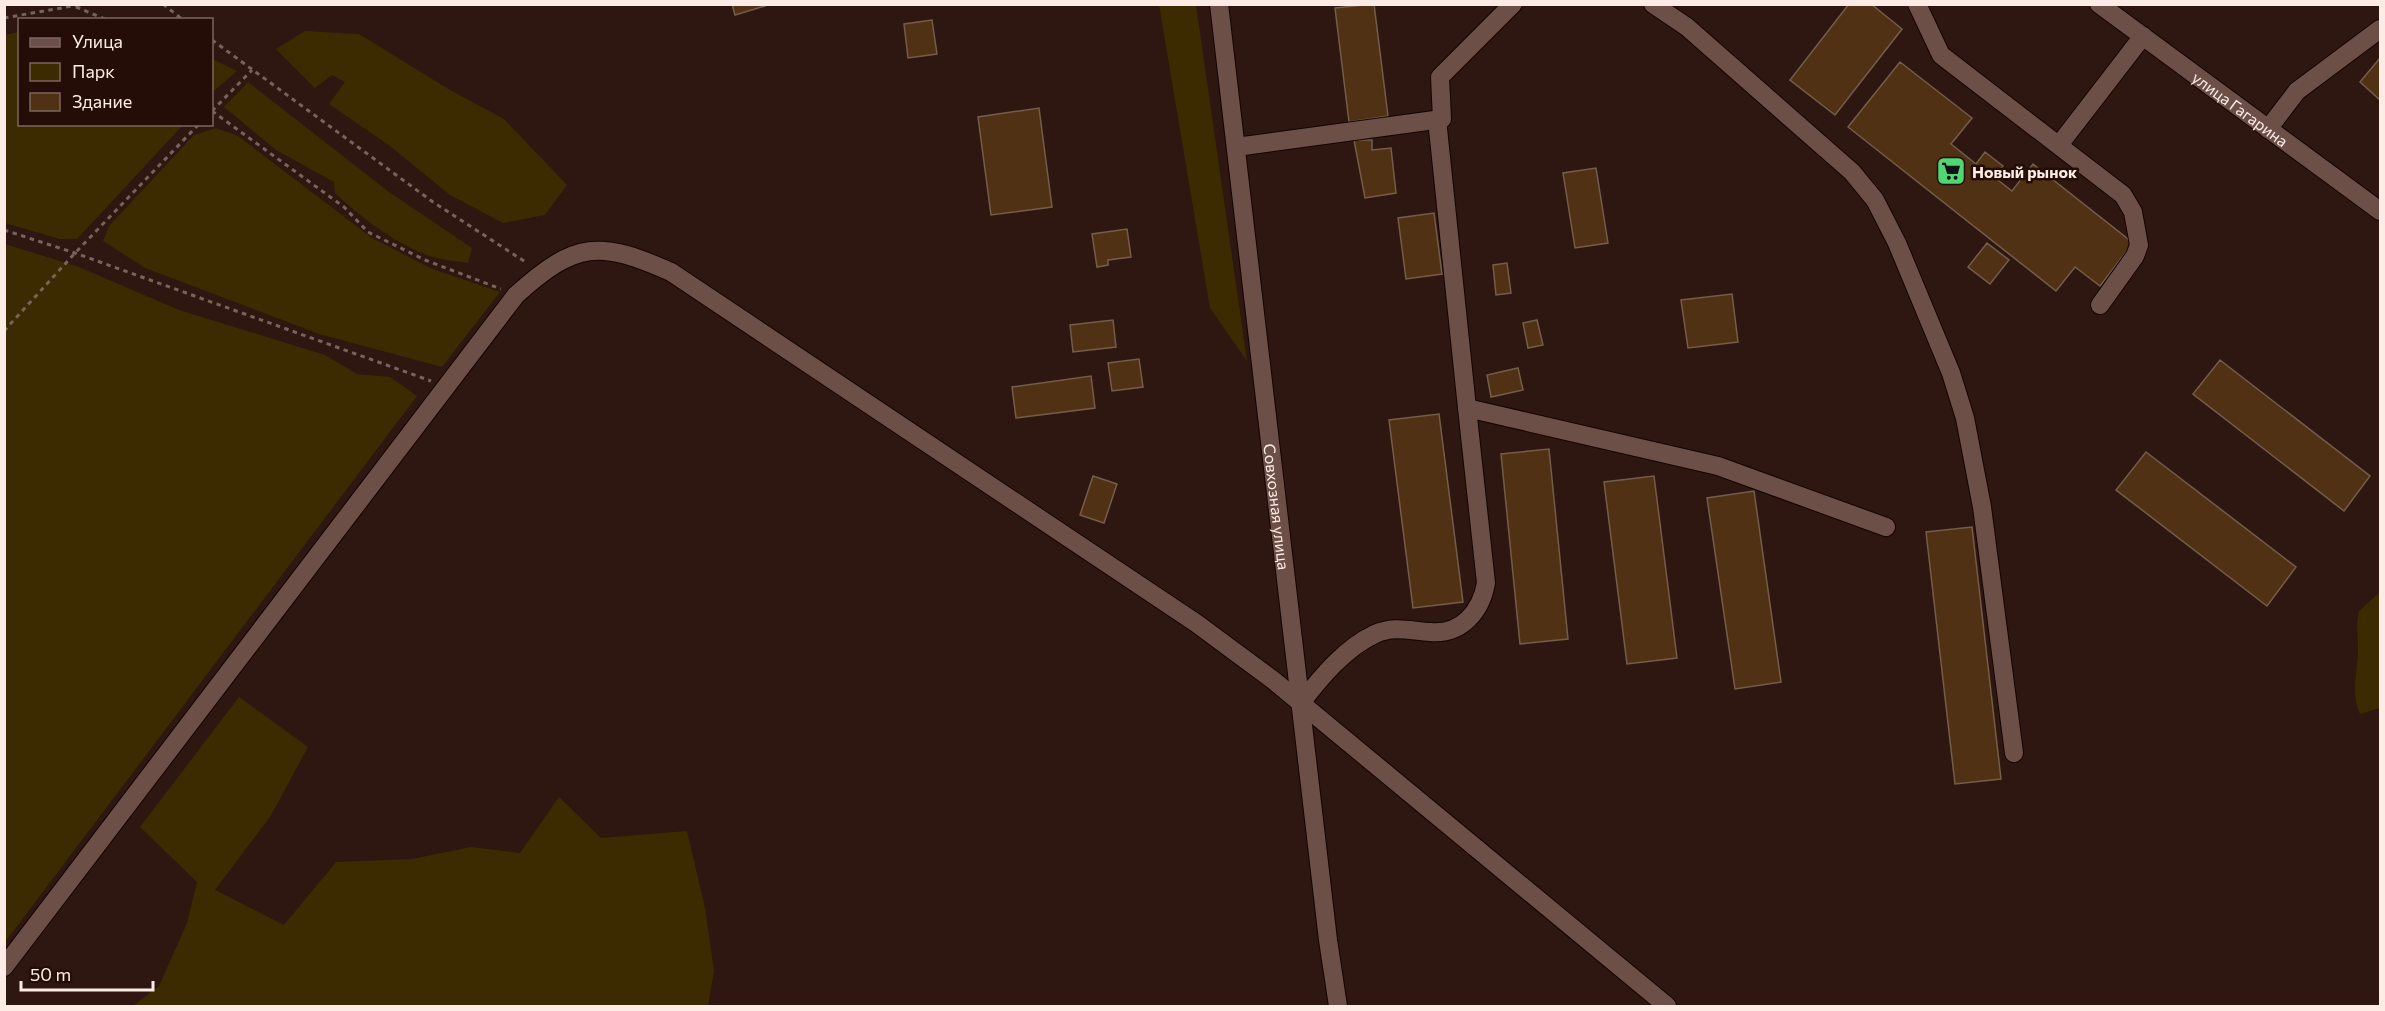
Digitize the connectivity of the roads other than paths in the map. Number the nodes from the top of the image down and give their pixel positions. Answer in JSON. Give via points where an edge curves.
{"nodes":[{"id":1,"x":1219,"y":4,"type":"edge"},
{"id":2,"x":1513,"y":4,"type":"edge"},
{"id":3,"x":1653,"y":4,"type":"edge"},
{"id":4,"x":1917,"y":4,"type":"edge"},
{"id":5,"x":2099,"y":4,"type":"edge"},
{"id":6,"x":2380,"y":28,"type":"edge"},
{"id":7,"x":2142,"y":36,"type":"junction"},
{"id":8,"x":1437,"y":119,"type":"junction"},
{"id":9,"x":2268,"y":129,"type":"junction"},
{"id":10,"x":2059,"y":145,"type":"junction"},
{"id":11,"x":1236,"y":147,"type":"junction"},
{"id":12,"x":2380,"y":211,"type":"edge"},
{"id":13,"x":2100,"y":305,"type":"dead end"},
{"id":14,"x":1467,"y":408,"type":"junction"},
{"id":15,"x":1886,"y":527,"type":"dead end"},
{"id":16,"x":1300,"y":703,"type":"junction"},
{"id":17,"x":2014,"y":753,"type":"dead end"},
{"id":18,"x":4,"y":967,"type":"edge"},
{"id":19,"x":1338,"y":1006,"type":"edge"},
{"id":20,"x":1667,"y":1006,"type":"edge"}],
"edges":[{"from":1,"to":11,"type":"street","name":"Совхозная улица"},
{"from":2,"to":8,"type":"street","via":[[1440,76],[1442,119]]},
{"from":3,"to":17,"type":"street","via":[[1686,27],[1826,146],[1875,200],[1897,243],[1951,373],[1965,418],[1982,507]]},
{"from":4,"to":10,"type":"street","via":[[1941,55]]},
{"from":5,"to":7,"type":"street","name":"улица Гагарина"},
{"from":6,"to":9,"type":"street","via":[[2297,91]]},
{"from":7,"to":9,"type":"street","name":"улица Гагарина"},
{"from":7,"to":10,"type":"street"},
{"from":8,"to":11,"type":"street"},
{"from":8,"to":14,"type":"street"},
{"from":9,"to":12,"type":"street","name":"улица Гагарина"},
{"from":10,"to":13,"type":"street","via":[[2124,195],[2133,212],[2139,245]]},
{"from":11,"to":16,"type":"street","name":"Совхозная улица"},
{"from":14,"to":15,"type":"street","via":[[1718,466]]},
{"from":14,"to":16,"type":"street","via":[[1486,583],[1479,609],[1467,622],[1450,630],[1433,633],[1388,629],[1374,634],[1321,678]]},
{"from":16,"to":18,"type":"street","via":[[1186,617],[671,272],[632,255],[604,250],[572,254],[541,272],[516,295]]},
{"from":16,"to":19,"type":"street","name":"Совхозная улица"},
{"from":16,"to":20,"type":"street"}]}
